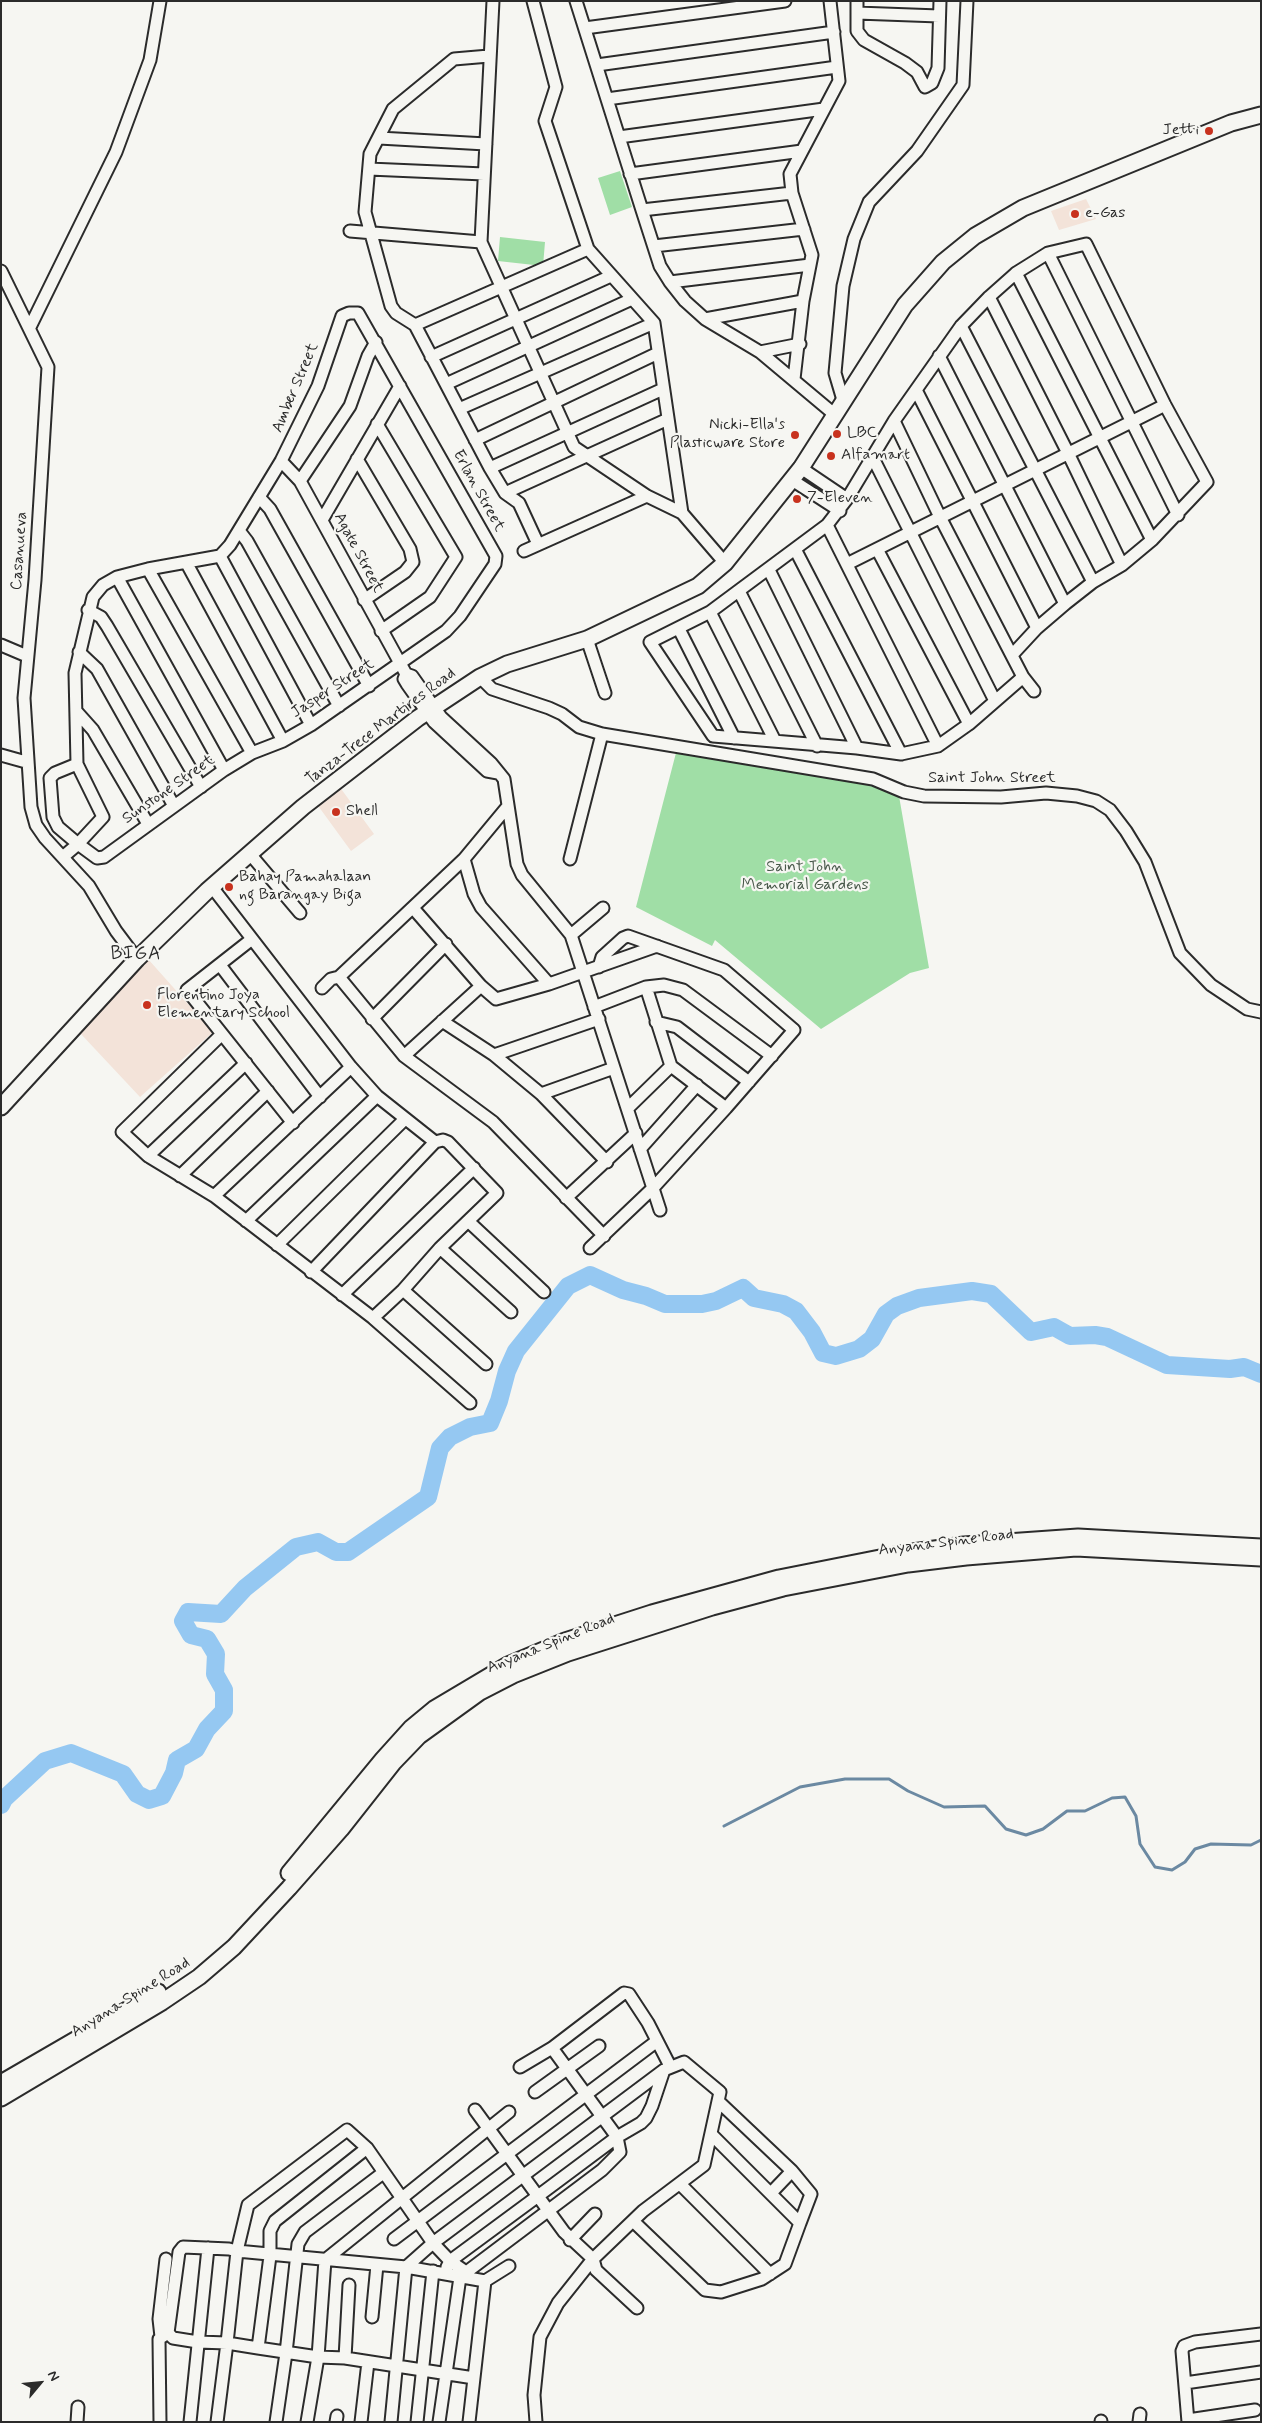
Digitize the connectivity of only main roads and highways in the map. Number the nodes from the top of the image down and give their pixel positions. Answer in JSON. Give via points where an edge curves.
{"nodes":[{"id":1,"x":1261,"y":115,"type":"edge"},
{"id":2,"x":1,"y":1107,"type":"edge"},
{"id":3,"x":1261,"y":1547,"type":"edge"},
{"id":4,"x":1261,"y":1558,"type":"edge"},
{"id":5,"x":1,"y":2084,"type":"edge"},
{"id":6,"x":1,"y":2098,"type":"edge"}],
"edges":[{"from":1,"to":2,"type":"main road","name":"Tanza-Trece Martires Road","via":[[1231,123],[1023,208],[975,236],[943,262],[905,304],[796,474],[725,563],[698,586],[587,639],[507,664],[480,677],[430,710],[303,808],[209,889],[136,959]]},
{"from":3,"to":5,"type":"main road","name":"Anyana Spine Road","via":[[1078,1537],[905,1552],[778,1578],[670,1608],[565,1642],[508,1665],[434,1710],[411,1728],[281,1882],[193,1970]]},
{"from":4,"to":6,"type":"main road","name":"Anyana Spine Road","via":[[1076,1548],[908,1564],[783,1588],[712,1607],[568,1653],[513,1676],[480,1692],[419,1736],[392,1763],[341,1829],[289,1888],[234,1947],[199,1977]]}]}
